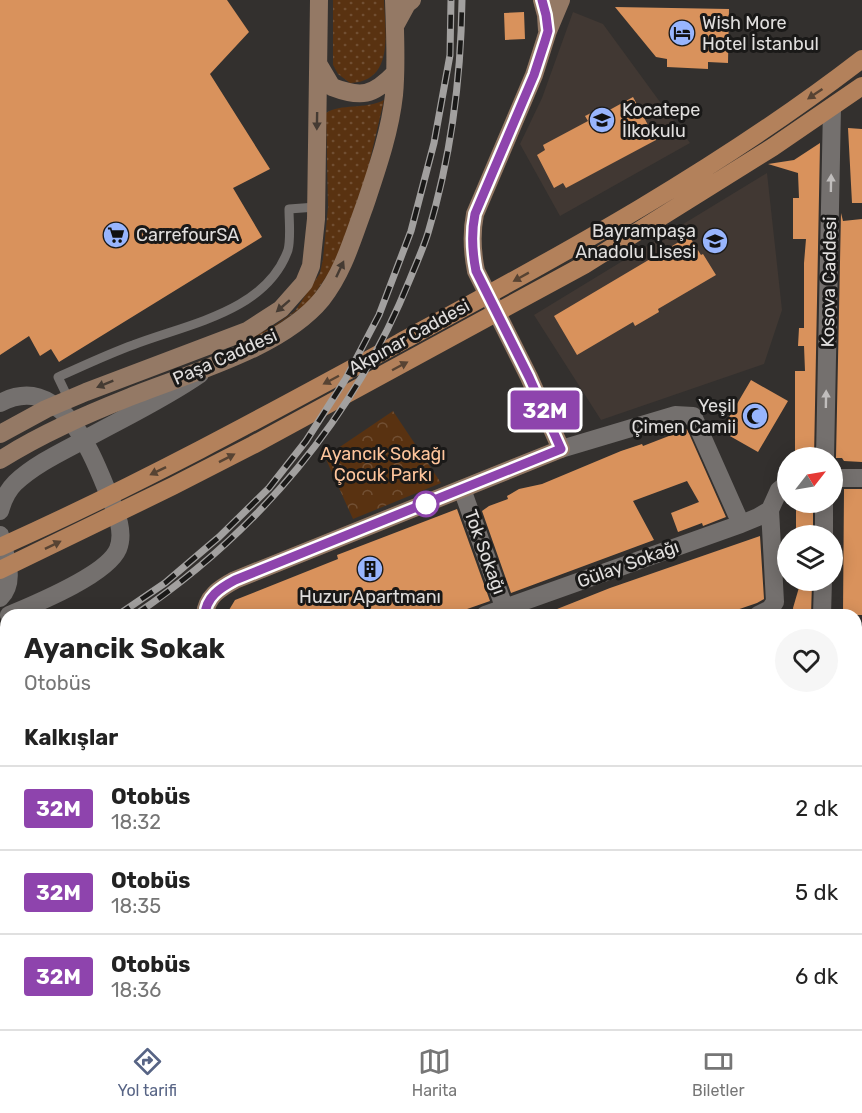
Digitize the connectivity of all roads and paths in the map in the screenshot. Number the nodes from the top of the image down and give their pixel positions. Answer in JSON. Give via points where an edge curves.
{"nodes":[{"id":1,"x":319,"y":0,"type":"edge"},
{"id":2,"x":394,"y":0,"type":"edge"},
{"id":3,"x":412,"y":0,"type":"edge"},
{"id":4,"x":542,"y":0,"type":"edge"},
{"id":5,"x":561,"y":0,"type":"edge"},
{"id":6,"x":395,"y":27,"type":"junction"},
{"id":7,"x":548,"y":31,"type":"junction"},
{"id":8,"x":862,"y":59,"type":"edge"},
{"id":9,"x":318,"y":63,"type":"junction"},
{"id":10,"x":395,"y":73,"type":"junction"},
{"id":11,"x":862,"y":86,"type":"edge"},
{"id":12,"x":832,"y":107,"type":"junction"},
{"id":13,"x":316,"y":207,"type":"junction"},
{"id":14,"x":213,"y":365,"type":"junction"},
{"id":15,"x":69,"y":400,"type":"junction"},
{"id":16,"x":0,"y":403,"type":"edge"},
{"id":17,"x":0,"y":434,"type":"edge"},
{"id":18,"x":825,"y":447,"type":"edge"},
{"id":19,"x":561,"y":449,"type":"junction"},
{"id":20,"x":0,"y":460,"type":"edge"},
{"id":21,"x":843,"y":478,"type":"edge"},
{"id":22,"x":862,"y":478,"type":"edge"},
{"id":23,"x":462,"y":489,"type":"junction"},
{"id":24,"x":777,"y":492,"type":"edge"},
{"id":25,"x":770,"y":510,"type":"junction"},
{"id":26,"x":0,"y":511,"type":"edge"},
{"id":27,"x":741,"y":524,"type":"junction"},
{"id":28,"x":0,"y":536,"type":"edge"},
{"id":29,"x":0,"y":548,"type":"edge"},
{"id":30,"x":0,"y":570,"type":"edge"},
{"id":31,"x":823,"y":591,"type":"edge"},
{"id":32,"x":0,"y":598,"type":"edge"},
{"id":33,"x":23,"y":609,"type":"edge"},
{"id":34,"x":206,"y":609,"type":"edge"},
{"id":35,"x":505,"y":609,"type":"edge"},
{"id":36,"x":514,"y":609,"type":"edge"},
{"id":37,"x":770,"y":609,"type":"edge"},
{"id":38,"x":822,"y":609,"type":"edge"}],
"edges":[{"from":1,"to":9,"type":"main road","name":"Paşa Caddesi"},
{"from":2,"to":6,"type":"main road","name":"Paşa Caddesi"},
{"from":3,"to":6,"type":"main road"},
{"from":4,"to":7,"type":"main road"},
{"from":5,"to":7,"type":"main road"},
{"from":6,"to":10,"type":"main road","name":"Paşa Caddesi"},
{"from":7,"to":19,"type":"main road","via":[[471,231],[476,271]]},
{"from":8,"to":29,"type":"main road","name":"Akpınar Caddesi","one_way":true,"via":[[725,154],[572,249],[254,421]]},
{"from":9,"to":10,"type":"main road","via":[[332,87],[356,94],[377,89]]},
{"from":9,"to":13,"type":"main road","name":"Paşa Caddesi","one_way":true},
{"from":14,"to":10,"type":"main road","name":"Paşa Caddesi","one_way":true,"via":[[283,332],[305,316],[333,284],[349,250],[381,153]]},
{"from":11,"to":12,"type":"main road","name":"Akpınar Caddesi"},
{"from":18,"to":12,"type":"street","name":"Kosova Caddesi","one_way":true},
{"from":30,"to":12,"type":"main road","name":"Akpınar Caddesi","one_way":true,"via":[[253,445],[584,266]]},
{"from":13,"to":15,"type":"main road","name":"Paşa Caddesi","one_way":true,"via":[[311,266],[304,283],[281,309],[247,331]]},
{"from":13,"to":15,"type":"lane","via":[[289,209],[288,249],[276,271],[255,295],[227,311],[58,377]]},
{"from":14,"to":20,"type":"main road","name":"Paşa Caddesi","via":[[77,419]]},
{"from":14,"to":26,"type":"street","via":[[172,393],[28,472],[3,499]]},
{"from":15,"to":17,"type":"main road","name":"Paşa Caddesi"},
{"from":16,"to":33,"type":"street","via":[[31,396],[64,412],[83,438],[119,523],[117,551],[109,561],[73,585]]},
{"from":19,"to":23,"type":"main road"},
{"from":19,"to":27,"type":"street","via":[[675,415],[693,416]]},
{"from":21,"to":22,"type":"street"},
{"from":23,"to":34,"type":"main road","via":[[235,580],[212,596]]},
{"from":23,"to":35,"type":"street","name":"Tok Sokağı"},
{"from":24,"to":25,"type":"street"},
{"from":25,"to":27,"type":"street","name":"Gülay Sokağı"},
{"from":25,"to":37,"type":"street","via":[[775,602]]},
{"from":27,"to":36,"type":"street","name":"Gülay Sokağı"},
{"from":28,"to":32,"type":"street","via":[[10,579]]},
{"from":31,"to":38,"type":"street"}]}
